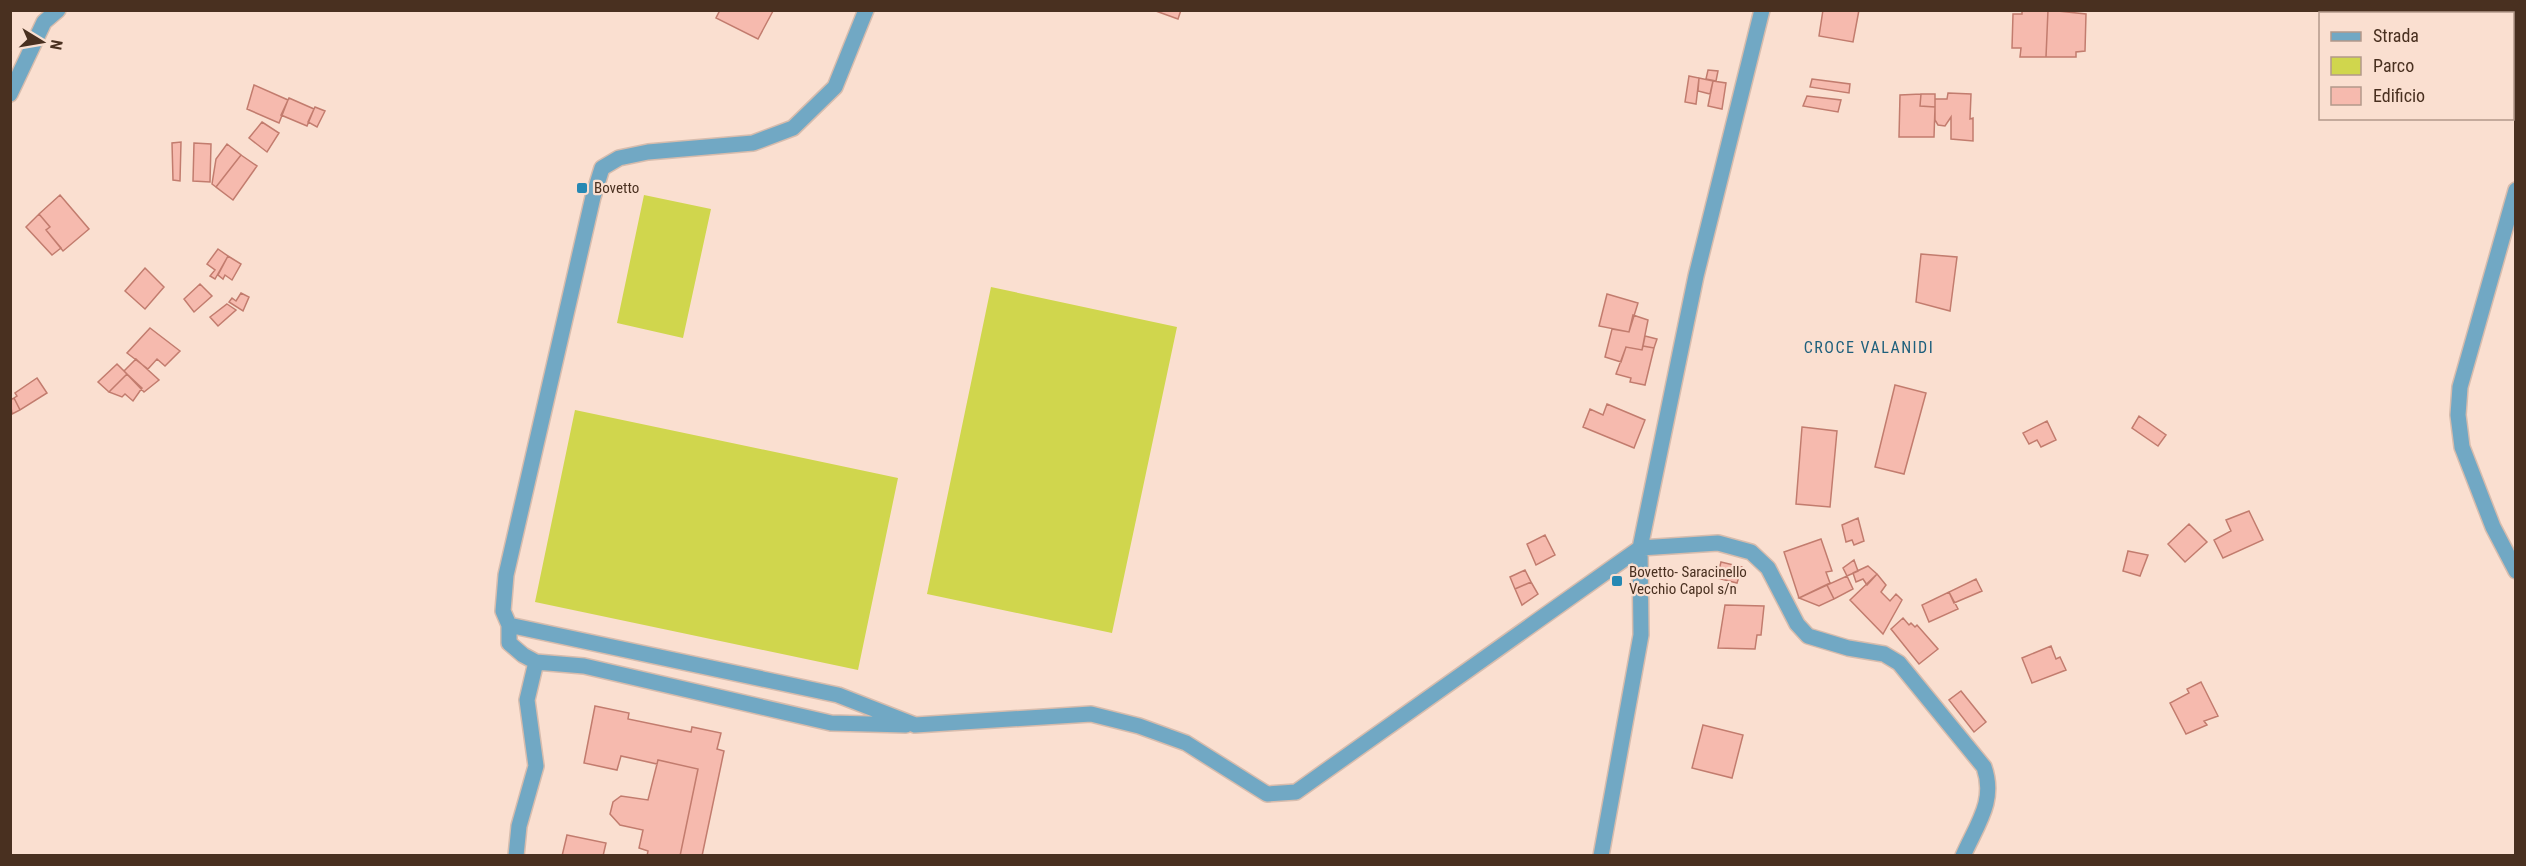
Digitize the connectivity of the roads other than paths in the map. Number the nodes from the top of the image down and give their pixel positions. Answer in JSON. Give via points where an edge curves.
{"nodes":[{"id":1,"x":58,"y":10,"type":"edge"},
{"id":2,"x":866,"y":10,"type":"edge"},
{"id":3,"x":1762,"y":10,"type":"edge"},
{"id":4,"x":10,"y":94,"type":"edge"},
{"id":5,"x":2516,"y":190,"type":"edge"},
{"id":6,"x":1640,"y":548,"type":"junction"},
{"id":7,"x":2516,"y":571,"type":"edge"},
{"id":8,"x":509,"y":625,"type":"junction"},
{"id":9,"x":536,"y":662,"type":"junction"},
{"id":10,"x":915,"y":725,"type":"junction"},
{"id":11,"x":516,"y":855,"type":"edge"},
{"id":12,"x":1601,"y":855,"type":"edge"},
{"id":13,"x":1963,"y":855,"type":"edge"}],
"edges":[{"from":1,"to":4,"type":"street","via":[[44,22]]},
{"from":2,"to":8,"type":"street","via":[[835,87],[793,128],[753,143],[648,152],[619,158],[602,168],[506,574],[503,611]]},
{"from":3,"to":6,"type":"street","via":[[1696,276]]},
{"from":5,"to":7,"type":"street","via":[[2460,387],[2458,415],[2462,447],[2493,527]]},
{"from":6,"to":10,"type":"street","via":[[1296,792],[1267,794],[1186,743],[1091,714]]},
{"from":6,"to":12,"type":"street","via":[[1641,635]]},
{"from":6,"to":13,"type":"street","via":[[1718,543],[1751,552],[1768,568],[1797,624],[1808,636],[1884,654],[1899,663],[1984,767],[1988,800]]},
{"from":8,"to":9,"type":"street","via":[[509,643]]},
{"from":8,"to":10,"type":"street","via":[[838,694]]},
{"from":9,"to":10,"type":"street","via":[[584,666],[831,723]]},
{"from":9,"to":11,"type":"street","via":[[528,700],[536,766],[519,826]]}]}
